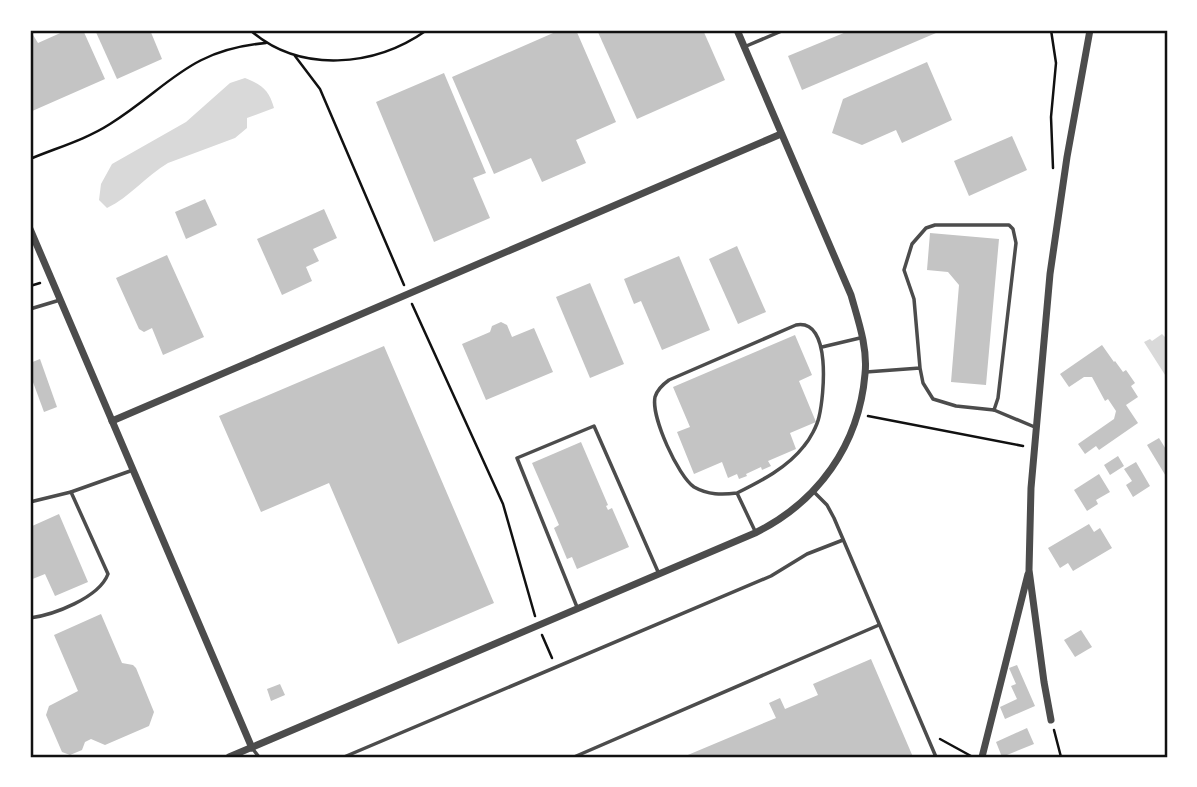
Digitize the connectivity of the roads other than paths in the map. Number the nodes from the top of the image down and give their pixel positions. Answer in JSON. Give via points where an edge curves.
{"nodes":[{"id":1,"x":737,"y":30,"type":"edge"},
{"id":2,"x":784,"y":30,"type":"edge"},
{"id":3,"x":1090,"y":30,"type":"edge"},
{"id":4,"x":744,"y":47,"type":"junction"},
{"id":5,"x":781,"y":134,"type":"junction"},
{"id":6,"x":30,"y":229,"type":"edge"},
{"id":7,"x":60,"y":300,"type":"junction"},
{"id":8,"x":30,"y":309,"type":"edge"},
{"id":9,"x":862,"y":337,"type":"junction"},
{"id":10,"x":822,"y":347,"type":"junction"},
{"id":11,"x":920,"y":368,"type":"junction"},
{"id":12,"x":866,"y":372,"type":"junction"},
{"id":13,"x":994,"y":410,"type":"junction"},
{"id":14,"x":112,"y":421,"type":"junction"},
{"id":15,"x":1038,"y":428,"type":"junction"},
{"id":16,"x":133,"y":470,"type":"junction"},
{"id":17,"x":71,"y":492,"type":"junction"},
{"id":18,"x":814,"y":492,"type":"junction"},
{"id":19,"x":737,"y":493,"type":"junction"},
{"id":20,"x":30,"y":502,"type":"edge"},
{"id":21,"x":755,"y":533,"type":"junction"},
{"id":22,"x":843,"y":540,"type":"junction"},
{"id":23,"x":1029,"y":570,"type":"junction"},
{"id":24,"x":659,"y":574,"type":"junction"},
{"id":25,"x":578,"y":609,"type":"junction"},
{"id":26,"x":30,"y":618,"type":"edge"},
{"id":27,"x":879,"y":625,"type":"junction"},
{"id":28,"x":1051,"y":720,"type":"road end"},
{"id":29,"x":252,"y":748,"type":"junction"},
{"id":30,"x":229,"y":757,"type":"edge"},
{"id":31,"x":259,"y":757,"type":"edge"},
{"id":32,"x":344,"y":757,"type":"edge"},
{"id":33,"x":574,"y":757,"type":"edge"},
{"id":34,"x":936,"y":757,"type":"edge"},
{"id":35,"x":982,"y":757,"type":"edge"}],
"edges":[{"from":1,"to":4,"type":"street"},
{"from":2,"to":4,"type":"lane"},
{"from":3,"to":15,"type":"street","via":[[1050,274]]},
{"from":4,"to":5,"type":"street"},
{"from":5,"to":9,"type":"street","via":[[851,295]]},
{"from":5,"to":14,"type":"street"},
{"from":6,"to":7,"type":"street"},
{"from":7,"to":8,"type":"lane"},
{"from":7,"to":14,"type":"street"},
{"from":9,"to":10,"type":"lane"},
{"from":9,"to":12,"type":"street"},
{"from":10,"to":19,"type":"lane","via":[[820,413],[804,446],[774,473]]},
{"from":10,"to":19,"type":"lane","via":[[811,326],[796,325],[668,380],[657,392],[657,419],[686,480],[704,492]]},
{"from":11,"to":12,"type":"lane"},
{"from":11,"to":13,"type":"lane","via":[[933,399]]},
{"from":11,"to":13,"type":"lane","via":[[914,299],[904,270],[912,244],[935,225],[1009,225],[1016,243]]},
{"from":12,"to":18,"type":"street","via":[[851,435]]},
{"from":13,"to":15,"type":"lane"},
{"from":14,"to":16,"type":"street"},
{"from":15,"to":23,"type":"street"},
{"from":16,"to":17,"type":"lane"},
{"from":16,"to":29,"type":"street"},
{"from":17,"to":20,"type":"lane"},
{"from":17,"to":26,"type":"lane","via":[[107,574],[105,582],[63,609]]},
{"from":18,"to":21,"type":"street","via":[[775,524]]},
{"from":18,"to":22,"type":"lane","via":[[827,505]]},
{"from":19,"to":21,"type":"lane"},
{"from":21,"to":24,"type":"street"},
{"from":22,"to":27,"type":"lane"},
{"from":22,"to":32,"type":"lane","via":[[807,554],[771,576]]},
{"from":23,"to":28,"type":"street"},
{"from":23,"to":35,"type":"street"},
{"from":24,"to":25,"type":"street"},
{"from":24,"to":25,"type":"lane","via":[[594,426],[517,458]]},
{"from":25,"to":29,"type":"street"},
{"from":27,"to":33,"type":"lane"},
{"from":27,"to":34,"type":"lane"},
{"from":29,"to":30,"type":"street"},
{"from":29,"to":31,"type":"lane"}]}
